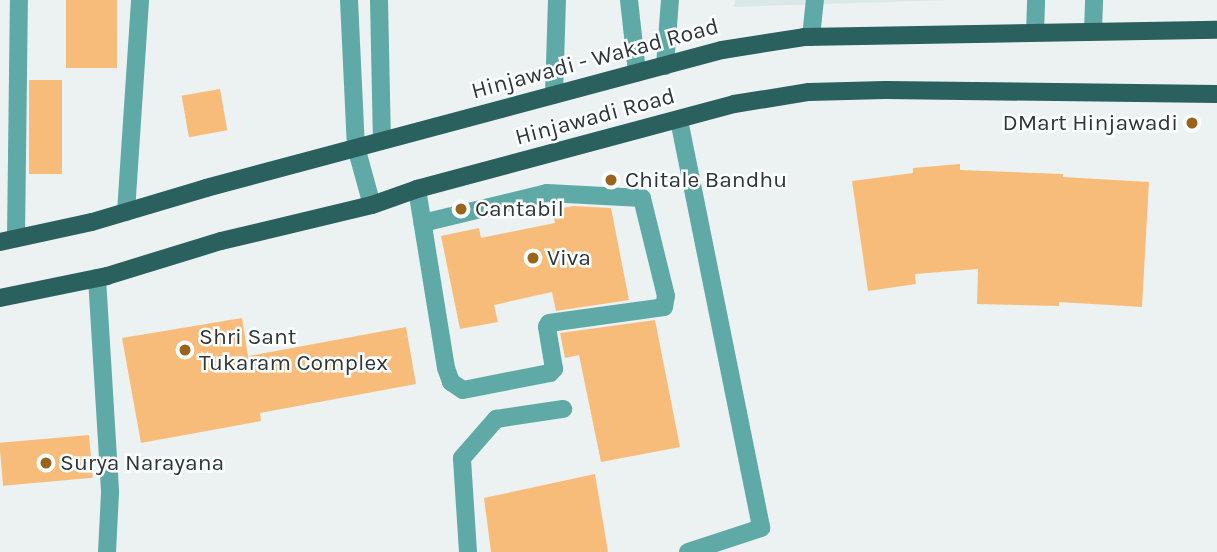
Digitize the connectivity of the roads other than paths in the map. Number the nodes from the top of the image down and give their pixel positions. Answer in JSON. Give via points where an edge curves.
{"nodes":[{"id":1,"x":19,"y":0,"type":"edge"},
{"id":2,"x":140,"y":0,"type":"edge"},
{"id":3,"x":349,"y":0,"type":"edge"},
{"id":4,"x":379,"y":0,"type":"edge"},
{"id":5,"x":556,"y":0,"type":"edge"},
{"id":6,"x":629,"y":0,"type":"edge"},
{"id":7,"x":670,"y":0,"type":"edge"},
{"id":8,"x":815,"y":0,"type":"edge"},
{"id":9,"x":1036,"y":0,"type":"edge"},
{"id":10,"x":1094,"y":0,"type":"edge"},
{"id":11,"x":1217,"y":30,"type":"edge"},
{"id":12,"x":1093,"y":31,"type":"junction"},
{"id":13,"x":1035,"y":32,"type":"junction"},
{"id":14,"x":811,"y":37,"type":"junction"},
{"id":15,"x":665,"y":66,"type":"junction"},
{"id":16,"x":637,"y":73,"type":"junction"},
{"id":17,"x":1217,"y":94,"type":"edge"},
{"id":18,"x":554,"y":95,"type":"junction"},
{"id":19,"x":680,"y":120,"type":"junction"},
{"id":20,"x":382,"y":140,"type":"junction"},
{"id":21,"x":356,"y":148,"type":"junction"},
{"id":22,"x":417,"y":189,"type":"junction"},
{"id":23,"x":372,"y":205,"type":"junction"},
{"id":24,"x":126,"y":212,"type":"junction"},
{"id":25,"x":423,"y":223,"type":"junction"},
{"id":26,"x":8,"y":240,"type":"edge"},
{"id":27,"x":97,"y":278,"type":"junction"},
{"id":28,"x":0,"y":298,"type":"edge"},
{"id":29,"x":563,"y":409,"type":"dead end"},
{"id":30,"x":107,"y":552,"type":"edge"},
{"id":31,"x":468,"y":552,"type":"edge"},
{"id":32,"x":688,"y":552,"type":"edge"}],
"edges":[{"from":1,"to":26,"type":"street"},
{"from":2,"to":24,"type":"street"},
{"from":3,"to":21,"type":"street"},
{"from":4,"to":20,"type":"street"},
{"from":5,"to":18,"type":"street"},
{"from":6,"to":16,"type":"street"},
{"from":7,"to":15,"type":"street"},
{"from":8,"to":14,"type":"street"},
{"from":9,"to":13,"type":"street"},
{"from":10,"to":12,"type":"street"},
{"from":11,"to":12,"type":"main road","name":"Hinjawadi - Wakad Road"},
{"from":12,"to":13,"type":"main road","name":"Hinjawadi - Wakad Road"},
{"from":13,"to":14,"type":"main road","name":"Hinjawadi - Wakad Road"},
{"from":14,"to":15,"type":"main road","name":"Hinjawadi - Wakad Road","via":[[722,50]]},
{"from":15,"to":16,"type":"main road","name":"Hinjawadi - Wakad Road"},
{"from":16,"to":18,"type":"main road","name":"Hinjawadi - Wakad Road"},
{"from":17,"to":19,"type":"main road","name":"Hinjawadi Road","via":[[809,92],[734,104]]},
{"from":18,"to":20,"type":"main road","name":"Hinjawadi - Wakad Road"},
{"from":19,"to":22,"type":"main road","name":"Hinjawadi Road"},
{"from":19,"to":32,"type":"street","via":[[761,527]]},
{"from":20,"to":21,"type":"main road","name":"Hinjawadi - Wakad Road"},
{"from":21,"to":23,"type":"street"},
{"from":21,"to":24,"type":"main road","name":"Hinjawadi - Wakad Road"},
{"from":22,"to":23,"type":"main road","name":"Hinjawadi Road"},
{"from":22,"to":25,"type":"street"},
{"from":23,"to":27,"type":"main road","name":"Hinjawadi Road","via":[[221,241]]},
{"from":24,"to":26,"type":"main road","name":"Hinjawadi - Wakad Road"},
{"from":25,"to":25,"type":"street","via":[[446,368],[451,382],[463,390],[550,373],[554,369],[549,323],[664,307],[666,296],[642,198],[547,193]]},
{"from":27,"to":28,"type":"main road","name":"Hinjawadi Road"},
{"from":27,"to":30,"type":"street","via":[[110,493]]},
{"from":29,"to":31,"type":"street","via":[[496,419],[462,458]]}]}
